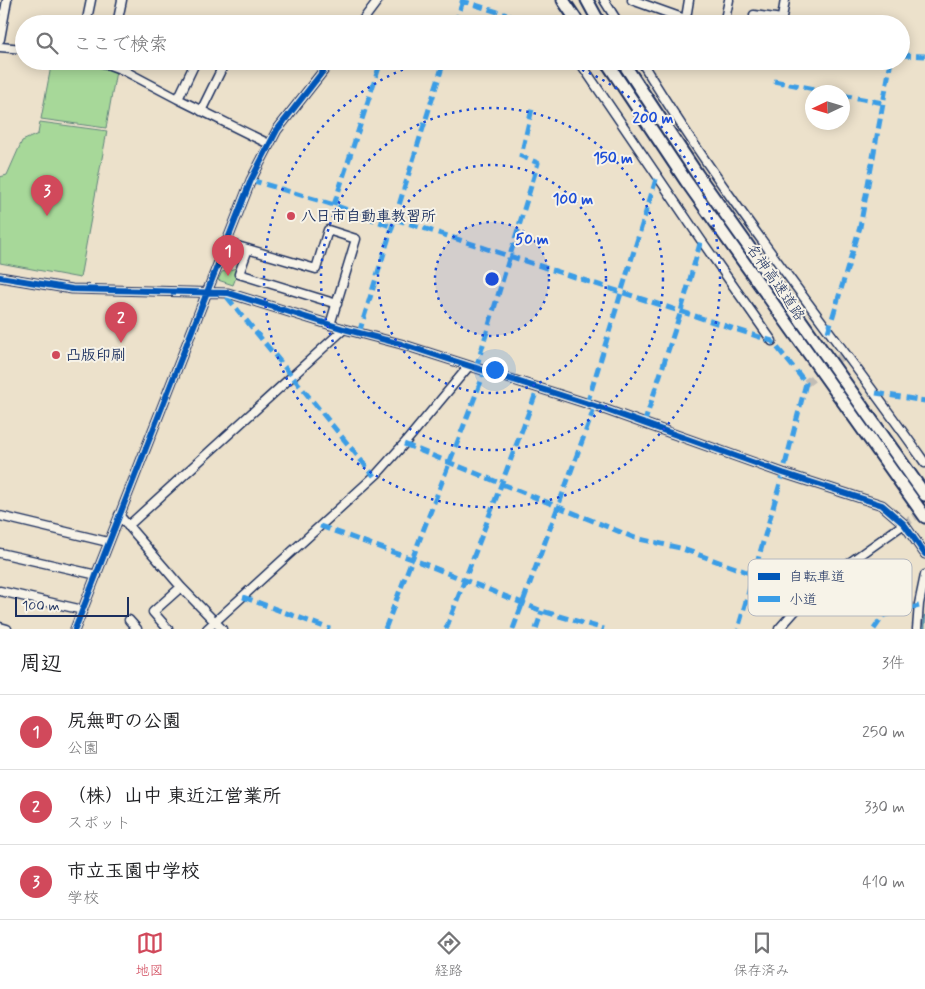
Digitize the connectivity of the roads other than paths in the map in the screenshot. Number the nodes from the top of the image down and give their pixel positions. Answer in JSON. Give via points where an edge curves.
{"nodes":[{"id":1,"x":91,"y":0,"type":"edge"},
{"id":2,"x":122,"y":0,"type":"edge"},
{"id":3,"x":378,"y":0,"type":"edge"},
{"id":4,"x":563,"y":0,"type":"edge"},
{"id":5,"x":570,"y":0,"type":"edge"},
{"id":6,"x":587,"y":0,"type":"edge"},
{"id":7,"x":604,"y":0,"type":"edge"},
{"id":8,"x":632,"y":0,"type":"edge"},
{"id":9,"x":689,"y":0,"type":"edge"},
{"id":10,"x":729,"y":0,"type":"edge"},
{"id":11,"x":785,"y":0,"type":"edge"},
{"id":12,"x":4,"y":4,"type":"edge"},
{"id":13,"x":88,"y":15,"type":"edge"},
{"id":14,"x":119,"y":15,"type":"edge"},
{"id":15,"x":367,"y":15,"type":"edge"},
{"id":16,"x":573,"y":15,"type":"edge"},
{"id":17,"x":579,"y":15,"type":"edge"},
{"id":18,"x":595,"y":15,"type":"edge"},
{"id":19,"x":612,"y":15,"type":"edge"},
{"id":20,"x":677,"y":15,"type":"edge"},
{"id":21,"x":686,"y":15,"type":"edge"},
{"id":22,"x":726,"y":15,"type":"edge"},
{"id":23,"x":783,"y":15,"type":"edge"},
{"id":24,"x":0,"y":39,"type":"edge"},
{"id":25,"x":0,"y":47,"type":"edge"},
{"id":26,"x":15,"y":48,"type":"edge"},
{"id":27,"x":123,"y":70,"type":"edge"},
{"id":28,"x":192,"y":70,"type":"edge"},
{"id":29,"x":221,"y":70,"type":"edge"},
{"id":30,"x":323,"y":70,"type":"edge"},
{"id":31,"x":585,"y":70,"type":"edge"},
{"id":32,"x":611,"y":70,"type":"edge"},
{"id":33,"x":628,"y":70,"type":"edge"},
{"id":34,"x":646,"y":70,"type":"edge"},
{"id":35,"x":178,"y":100,"type":"junction"},
{"id":36,"x":201,"y":111,"type":"junction"},
{"id":37,"x":269,"y":144,"type":"junction"},
{"id":38,"x":226,"y":243,"type":"junction"},
{"id":39,"x":248,"y":249,"type":"junction"},
{"id":40,"x":0,"y":277,"type":"edge"},
{"id":41,"x":206,"y":293,"type":"junction"},
{"id":42,"x":337,"y":304,"type":"junction"},
{"id":43,"x":330,"y":325,"type":"junction"},
{"id":44,"x":344,"y":329,"type":"junction"},
{"id":45,"x":772,"y":341,"type":"dead end"},
{"id":46,"x":469,"y":366,"type":"junction"},
{"id":47,"x":925,"y":462,"type":"edge"},
{"id":48,"x":925,"y":495,"type":"edge"},
{"id":49,"x":119,"y":515,"type":"junction"},
{"id":50,"x":0,"y":516,"type":"edge"},
{"id":51,"x":925,"y":517,"type":"edge"},
{"id":52,"x":904,"y":524,"type":"junction"},
{"id":53,"x":128,"y":526,"type":"junction"},
{"id":54,"x":108,"y":542,"type":"junction"},
{"id":55,"x":0,"y":553,"type":"edge"},
{"id":56,"x":925,"y":554,"type":"edge"},
{"id":57,"x":855,"y":559,"type":"edge"},
{"id":58,"x":925,"y":574,"type":"edge"},
{"id":59,"x":97,"y":575,"type":"junction"},
{"id":60,"x":181,"y":587,"type":"junction"},
{"id":61,"x":0,"y":591,"type":"edge"},
{"id":62,"x":83,"y":610,"type":"junction"},
{"id":63,"x":791,"y":616,"type":"edge"},
{"id":64,"x":129,"y":620,"type":"dead end"},
{"id":65,"x":215,"y":620,"type":"junction"},
{"id":66,"x":0,"y":627,"type":"edge"},
{"id":67,"x":7,"y":629,"type":"edge"},
{"id":68,"x":75,"y":629,"type":"edge"},
{"id":69,"x":137,"y":629,"type":"edge"},
{"id":70,"x":168,"y":629,"type":"edge"},
{"id":71,"x":207,"y":629,"type":"edge"},
{"id":72,"x":222,"y":629,"type":"edge"},
{"id":73,"x":780,"y":629,"type":"edge"},
{"id":74,"x":918,"y":629,"type":"edge"}],
"edges":[{"from":1,"to":13,"type":"street"},
{"from":2,"to":14,"type":"street"},
{"from":3,"to":15,"type":"street"},
{"from":4,"to":16,"type":"highway"},
{"from":5,"to":17,"type":"highway"},
{"from":6,"to":18,"type":"highway"},
{"from":7,"to":19,"type":"street"},
{"from":8,"to":20,"type":"street"},
{"from":9,"to":21,"type":"street"},
{"from":10,"to":22,"type":"street"},
{"from":11,"to":23,"type":"street"},
{"from":12,"to":24,"type":"street"},
{"from":25,"to":26,"type":"street"},
{"from":27,"to":35,"type":"street"},
{"from":28,"to":35,"type":"street"},
{"from":29,"to":36,"type":"street"},
{"from":30,"to":37,"type":"street"},
{"from":31,"to":45,"type":"street"},
{"from":32,"to":51,"type":"highway","name":"名神高速道路"},
{"from":33,"to":48,"type":"highway","name":"名神高速道路","via":[[697,174]]},
{"from":34,"to":47,"type":"street","via":[[739,211]]},
{"from":35,"to":36,"type":"street"},
{"from":36,"to":37,"type":"street"},
{"from":37,"to":38,"type":"street"},
{"from":38,"to":39,"type":"street"},
{"from":38,"to":41,"type":"street"},
{"from":39,"to":42,"type":"street","via":[[239,274]]},
{"from":39,"to":42,"type":"street","via":[[316,269],[328,230],[356,239]]},
{"from":40,"to":41,"type":"street","via":[[72,289]]},
{"from":41,"to":43,"type":"street","via":[[228,293]]},
{"from":41,"to":49,"type":"street"},
{"from":42,"to":43,"type":"street"},
{"from":43,"to":44,"type":"street"},
{"from":44,"to":46,"type":"street"},
{"from":44,"to":53,"type":"street"},
{"from":46,"to":52,"type":"street","via":[[882,505]]},
{"from":46,"to":65,"type":"street","via":[[377,474]]},
{"from":49,"to":53,"type":"street"},
{"from":49,"to":54,"type":"street"},
{"from":50,"to":54,"type":"street"},
{"from":52,"to":56,"type":"street"},
{"from":52,"to":57,"type":"street"},
{"from":53,"to":60,"type":"street"},
{"from":54,"to":59,"type":"street"},
{"from":55,"to":59,"type":"street"},
{"from":58,"to":74,"type":"street"},
{"from":59,"to":62,"type":"street"},
{"from":60,"to":65,"type":"street"},
{"from":60,"to":70,"type":"street","via":[[153,612]]},
{"from":61,"to":62,"type":"street"},
{"from":62,"to":68,"type":"street"},
{"from":63,"to":73,"type":"street"},
{"from":64,"to":69,"type":"street"},
{"from":65,"to":71,"type":"street"},
{"from":65,"to":72,"type":"street"},
{"from":66,"to":67,"type":"street"}]}
